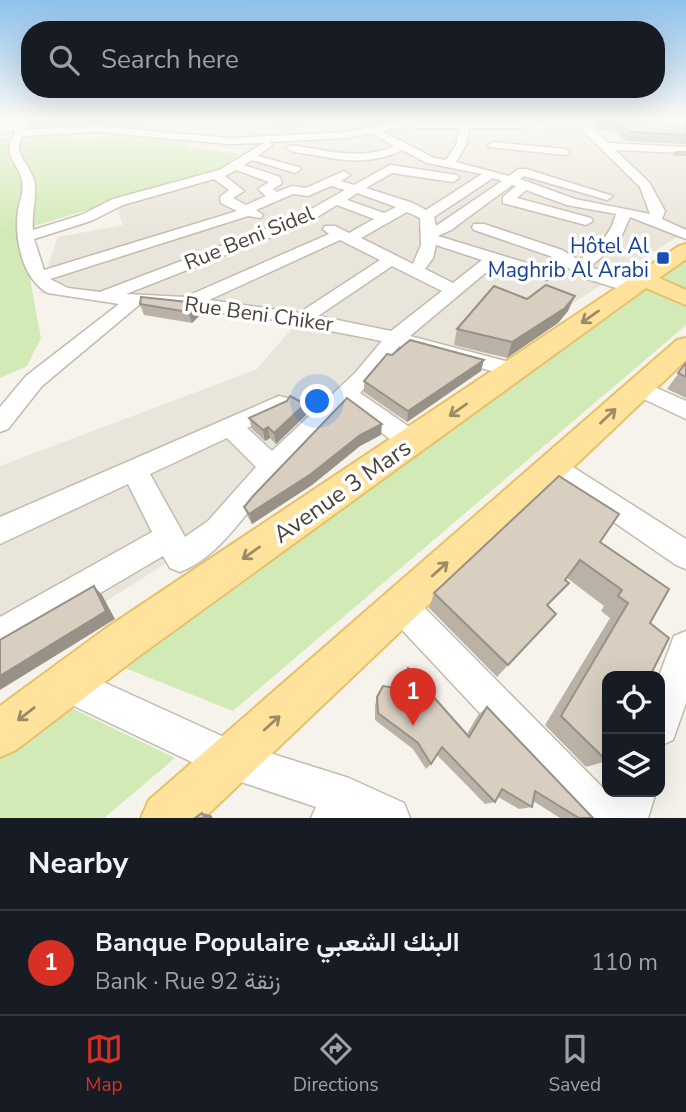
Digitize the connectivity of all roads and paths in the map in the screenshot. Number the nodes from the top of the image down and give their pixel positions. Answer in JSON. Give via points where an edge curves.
{"nodes":[{"id":1,"x":16,"y":157,"type":"edge"},
{"id":2,"x":250,"y":157,"type":"joint"},
{"id":3,"x":289,"y":157,"type":"edge"},
{"id":4,"x":313,"y":157,"type":"edge"},
{"id":5,"x":360,"y":157,"type":"edge"},
{"id":6,"x":426,"y":157,"type":"edge"},
{"id":7,"x":456,"y":157,"type":"edge"},
{"id":8,"x":491,"y":157,"type":"edge"},
{"id":9,"x":526,"y":157,"type":"edge"},
{"id":10,"x":561,"y":157,"type":"edge"},
{"id":11,"x":616,"y":157,"type":"edge"},
{"id":12,"x":564,"y":158,"type":"junction"},
{"id":13,"x":277,"y":165,"type":"junction"},
{"id":14,"x":237,"y":166,"type":"junction"},
{"id":15,"x":301,"y":171,"type":"junction"},
{"id":16,"x":351,"y":171,"type":"junction"},
{"id":17,"x":451,"y":171,"type":"junction"},
{"id":18,"x":488,"y":172,"type":"junction"},
{"id":19,"x":383,"y":173,"type":"junction"},
{"id":20,"x":216,"y":175,"type":"junction"},
{"id":21,"x":518,"y":179,"type":"junction"},
{"id":22,"x":335,"y":180,"type":"junction"},
{"id":23,"x":191,"y":188,"type":"dead end"},
{"id":24,"x":580,"y":188,"type":"junction"},
{"id":25,"x":358,"y":189,"type":"junction"},
{"id":26,"x":276,"y":197,"type":"junction"},
{"id":27,"x":336,"y":200,"type":"junction"},
{"id":28,"x":572,"y":202,"type":"junction"},
{"id":29,"x":408,"y":206,"type":"junction"},
{"id":30,"x":596,"y":207,"type":"junction"},
{"id":31,"x":246,"y":211,"type":"junction"},
{"id":32,"x":624,"y":211,"type":"junction"},
{"id":33,"x":656,"y":215,"type":"junction"},
{"id":34,"x":309,"y":216,"type":"junction"},
{"id":35,"x":427,"y":216,"type":"junction"},
{"id":36,"x":86,"y":218,"type":"junction"},
{"id":37,"x":386,"y":219,"type":"junction"},
{"id":38,"x":686,"y":220,"type":"edge"},
{"id":39,"x":589,"y":221,"type":"junction"},
{"id":40,"x":480,"y":227,"type":"dead end"},
{"id":41,"x":280,"y":229,"type":"junction"},
{"id":42,"x":686,"y":235,"type":"edge"},
{"id":43,"x":28,"y":236,"type":"junction"},
{"id":44,"x":346,"y":236,"type":"junction"},
{"id":45,"x":430,"y":236,"type":"junction"},
{"id":46,"x":550,"y":239,"type":"junction"},
{"id":47,"x":686,"y":250,"type":"edge"},
{"id":48,"x":566,"y":257,"type":"junction"},
{"id":49,"x":494,"y":258,"type":"junction"},
{"id":50,"x":392,"y":259,"type":"junction"},
{"id":51,"x":143,"y":262,"type":"junction"},
{"id":52,"x":579,"y":268,"type":"junction"},
{"id":53,"x":415,"y":271,"type":"junction"},
{"id":54,"x":39,"y":277,"type":"junction"},
{"id":55,"x":638,"y":283,"type":"junction"},
{"id":56,"x":452,"y":289,"type":"junction"},
{"id":57,"x":684,"y":295,"type":"edge"},
{"id":58,"x":104,"y":296,"type":"junction"},
{"id":59,"x":136,"y":299,"type":"junction"},
{"id":60,"x":187,"y":303,"type":"junction"},
{"id":61,"x":303,"y":318,"type":"junction"},
{"id":62,"x":394,"y":339,"type":"junction"},
{"id":63,"x":686,"y":346,"type":"edge"},
{"id":64,"x":513,"y":370,"type":"junction"},
{"id":65,"x":639,"y":388,"type":"junction"},
{"id":66,"x":346,"y":394,"type":"junction"},
{"id":67,"x":279,"y":404,"type":"edge"},
{"id":68,"x":686,"y":411,"type":"edge"},
{"id":69,"x":0,"y":423,"type":"edge"},
{"id":70,"x":232,"y":428,"type":"junction"},
{"id":71,"x":412,"y":442,"type":"junction"},
{"id":72,"x":553,"y":467,"type":"junction"},
{"id":73,"x":273,"y":468,"type":"junction"},
{"id":74,"x":135,"y":472,"type":"junction"},
{"id":75,"x":0,"y":531,"type":"edge"},
{"id":76,"x":174,"y":548,"type":"junction"},
{"id":77,"x":686,"y":555,"type":"edge"},
{"id":78,"x":198,"y":590,"type":"junction"},
{"id":79,"x":400,"y":605,"type":"junction"},
{"id":80,"x":0,"y":635,"type":"edge"},
{"id":81,"x":686,"y":648,"type":"edge"},
{"id":82,"x":65,"y":683,"type":"junction"},
{"id":83,"x":665,"y":712,"type":"edge"},
{"id":84,"x":0,"y":734,"type":"edge"},
{"id":85,"x":231,"y":760,"type":"junction"},
{"id":86,"x":634,"y":797,"type":"edge"},
{"id":87,"x":341,"y":808,"type":"edge"},
{"id":88,"x":167,"y":818,"type":"edge"},
{"id":89,"x":389,"y":818,"type":"edge"},
{"id":90,"x":607,"y":818,"type":"edge"},
{"id":91,"x":627,"y":818,"type":"edge"}],
"edges":[{"from":1,"to":43,"type":"street","via":[[29,185]]},
{"from":2,"to":13,"type":"street"},
{"from":2,"to":14,"type":"street"},
{"from":3,"to":13,"type":"street"},
{"from":4,"to":15,"type":"street"},
{"from":5,"to":16,"type":"street"},
{"from":6,"to":17,"type":"street"},
{"from":7,"to":17,"type":"street"},
{"from":8,"to":18,"type":"street"},
{"from":9,"to":21,"type":"street"},
{"from":10,"to":12,"type":"street"},
{"from":11,"to":33,"type":"street","via":[[649,189]]},
{"from":12,"to":21,"type":"street"},
{"from":12,"to":24,"type":"street"},
{"from":13,"to":15,"type":"street"},
{"from":14,"to":20,"type":"street"},
{"from":14,"to":26,"type":"street","via":[[277,181],[264,189]]},
{"from":15,"to":22,"type":"street"},
{"from":16,"to":19,"type":"street"},
{"from":16,"to":22,"type":"street"},
{"from":17,"to":18,"type":"street"},
{"from":17,"to":19,"type":"street","via":[[419,183]]},
{"from":18,"to":21,"type":"street"},
{"from":18,"to":35,"type":"street"},
{"from":19,"to":25,"type":"street","name":"Rue Beni Sidel"},
{"from":20,"to":31,"type":"street","via":[[237,191],[226,200]]},
{"from":20,"to":36,"type":"street","via":[[118,202]]},
{"from":21,"to":28,"type":"street"},
{"from":21,"to":39,"type":"street","via":[[509,201]]},
{"from":21,"to":45,"type":"street"},
{"from":22,"to":25,"type":"street"},
{"from":22,"to":26,"type":"street","via":[[308,192],[294,190]]},
{"from":23,"to":36,"type":"street"},
{"from":24,"to":28,"type":"street"},
{"from":24,"to":33,"type":"street"},
{"from":25,"to":27,"type":"street","name":"Rue Beni Sidel"},
{"from":25,"to":29,"type":"street"},
{"from":26,"to":31,"type":"street"},
{"from":26,"to":34,"type":"street"},
{"from":27,"to":34,"type":"street","name":"Rue Beni Sidel"},
{"from":27,"to":37,"type":"street"},
{"from":28,"to":30,"type":"street"},
{"from":29,"to":35,"type":"street"},
{"from":29,"to":37,"type":"street"},
{"from":30,"to":32,"type":"street"},
{"from":30,"to":39,"type":"street"},
{"from":31,"to":41,"type":"street"},
{"from":31,"to":51,"type":"street"},
{"from":32,"to":33,"type":"street"},
{"from":32,"to":52,"type":"street","via":[[621,230],[612,244]]},
{"from":33,"to":38,"type":"street"},
{"from":33,"to":42,"type":"street"},
{"from":34,"to":41,"type":"street","name":"Rue Beni Sidel"},
{"from":34,"to":44,"type":"street"},
{"from":35,"to":45,"type":"street"},
{"from":36,"to":43,"type":"street"},
{"from":37,"to":44,"type":"street"},
{"from":39,"to":46,"type":"street","via":[[583,231],[563,227]]},
{"from":40,"to":46,"type":"street"},
{"from":41,"to":51,"type":"street","name":"Rue Beni Sidel"},
{"from":43,"to":54,"type":"street"},
{"from":44,"to":50,"type":"street"},
{"from":44,"to":60,"type":"street"},
{"from":45,"to":49,"type":"street"},
{"from":45,"to":53,"type":"street","via":[[427,257]]},
{"from":46,"to":48,"type":"street"},
{"from":47,"to":55,"type":"main road","name":"Avenue 3 Mars"},
{"from":48,"to":49,"type":"street","via":[[543,281]]},
{"from":48,"to":52,"type":"street"},
{"from":49,"to":56,"type":"street"},
{"from":50,"to":53,"type":"street"},
{"from":50,"to":61,"type":"street"},
{"from":51,"to":54,"type":"street"},
{"from":51,"to":58,"type":"street","name":"Rue Beni Sidel"},
{"from":52,"to":55,"type":"street"},
{"from":53,"to":56,"type":"street"},
{"from":54,"to":58,"type":"street","name":"Rue Beni Chiker","via":[[57,291]]},
{"from":55,"to":57,"type":"main road"},
{"from":55,"to":64,"type":"main road","name":"Avenue 3 Mars","one_way":true},
{"from":56,"to":62,"type":"street"},
{"from":58,"to":59,"type":"street","name":"Rue Beni Chiker"},
{"from":59,"to":60,"type":"street","name":"Rue Beni Chiker"},
{"from":59,"to":69,"type":"street","via":[[34,381]]},
{"from":60,"to":61,"type":"street","name":"Rue Beni Chiker"},
{"from":61,"to":62,"type":"street","name":"Rue Beni Chiker"},
{"from":62,"to":64,"type":"street","name":"Rue Beni Chiker"},
{"from":62,"to":66,"type":"street"},
{"from":63,"to":65,"type":"main road"},
{"from":64,"to":71,"type":"main road","name":"Avenue 3 Mars","one_way":true},
{"from":65,"to":68,"type":"street"},
{"from":72,"to":65,"type":"main road","one_way":true},
{"from":66,"to":71,"type":"street"},
{"from":66,"to":73,"type":"street"},
{"from":67,"to":70,"type":"street"},
{"from":70,"to":73,"type":"street"},
{"from":70,"to":74,"type":"street"},
{"from":71,"to":78,"type":"main road","name":"Avenue 3 Mars","one_way":true},
{"from":72,"to":77,"type":"street"},
{"from":79,"to":72,"type":"main road","one_way":true},
{"from":73,"to":76,"type":"street","via":[[218,530]]},
{"from":74,"to":75,"type":"street"},
{"from":74,"to":76,"type":"street"},
{"from":76,"to":78,"type":"street"},
{"from":76,"to":80,"type":"street"},
{"from":78,"to":82,"type":"main road","name":"Avenue 3 Mars"},
{"from":85,"to":79,"type":"main road","one_way":true},
{"from":79,"to":90,"type":"street"},
{"from":81,"to":83,"type":"street"},
{"from":82,"to":84,"type":"main road","name":"Avenue 3 Mars","one_way":true},
{"from":82,"to":85,"type":"street"},
{"from":85,"to":87,"type":"street"},
{"from":85,"to":88,"type":"main road"},
{"from":86,"to":91,"type":"street"},
{"from":87,"to":89,"type":"street"}]}
